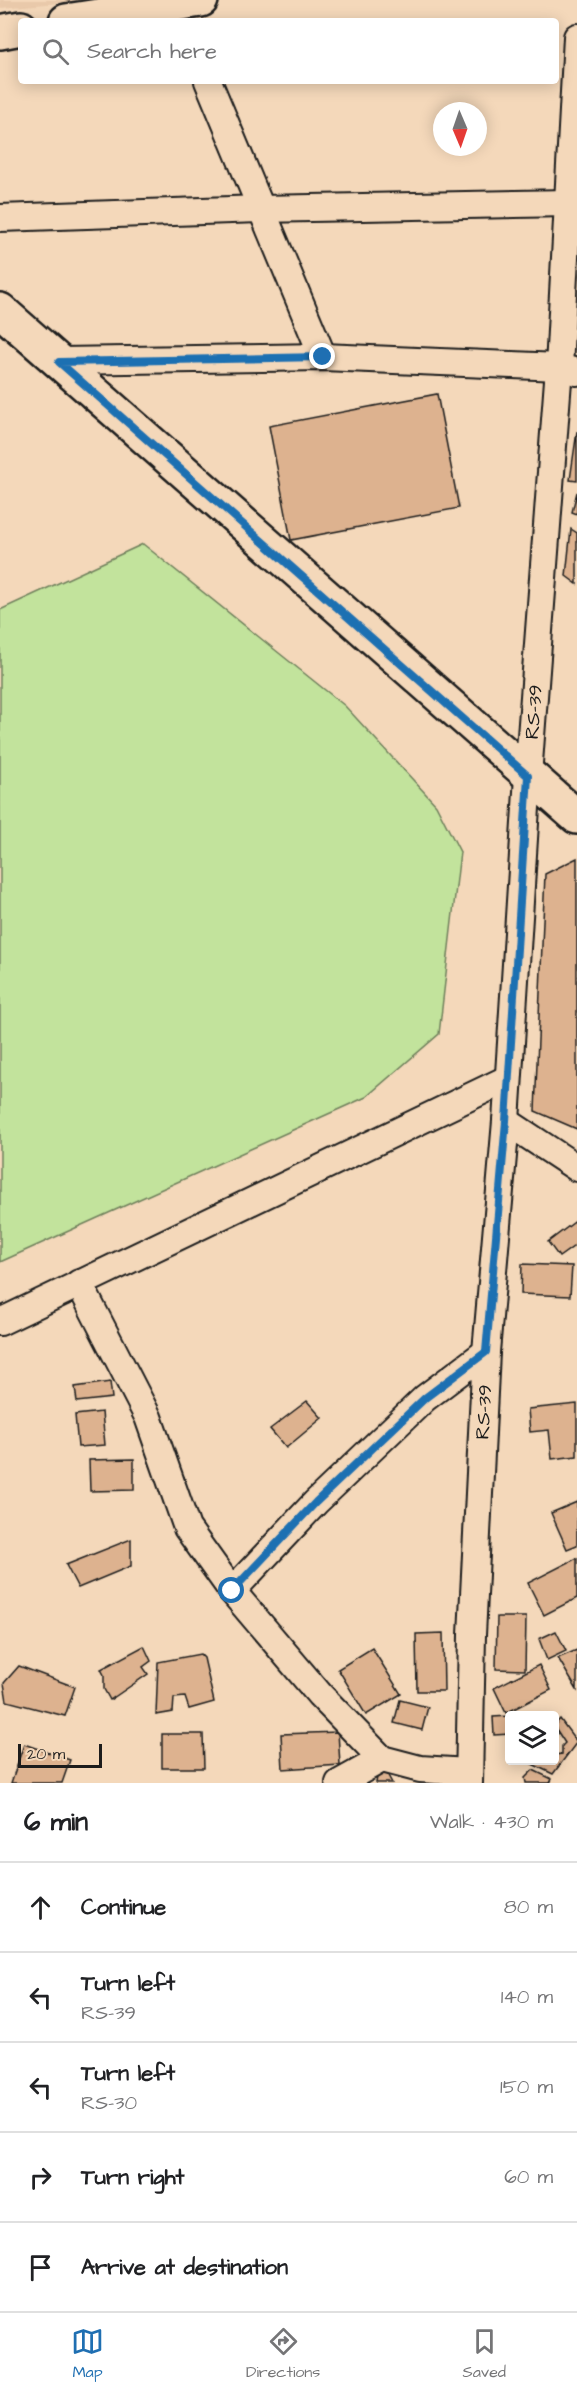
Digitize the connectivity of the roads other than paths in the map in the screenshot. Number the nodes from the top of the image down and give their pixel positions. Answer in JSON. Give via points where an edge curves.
{"nodes":[{"id":1,"x":187,"y":8,"type":"edge"},
{"id":2,"x":94,"y":18,"type":"edge"},
{"id":3,"x":18,"y":29,"type":"edge"},
{"id":4,"x":0,"y":32,"type":"edge"},
{"id":5,"x":577,"y":37,"type":"edge"},
{"id":6,"x":209,"y":84,"type":"edge"},
{"id":7,"x":569,"y":203,"type":"junction"},
{"id":8,"x":260,"y":209,"type":"junction"},
{"id":9,"x":0,"y":218,"type":"edge"},
{"id":10,"x":0,"y":310,"type":"edge"},
{"id":11,"x":323,"y":357,"type":"junction"},
{"id":12,"x":59,"y":362,"type":"junction"},
{"id":13,"x":568,"y":369,"type":"edge"},
{"id":14,"x":528,"y":776,"type":"junction"},
{"id":15,"x":577,"y":817,"type":"edge"},
{"id":16,"x":507,"y":1079,"type":"junction"},
{"id":17,"x":506,"y":1121,"type":"junction"},
{"id":18,"x":577,"y":1168,"type":"edge"},
{"id":19,"x":79,"y":1282,"type":"junction"},
{"id":20,"x":0,"y":1322,"type":"edge"},
{"id":21,"x":486,"y":1352,"type":"junction"},
{"id":22,"x":232,"y":1591,"type":"junction"},
{"id":23,"x":382,"y":1759,"type":"junction"},
{"id":24,"x":469,"y":1778,"type":"edge"},
{"id":25,"x":339,"y":1783,"type":"edge"}],
"edges":[{"from":1,"to":2,"type":"street"},
{"from":3,"to":4,"type":"street"},
{"from":5,"to":7,"type":"street","name":"RS-39"},
{"from":6,"to":8,"type":"street"},
{"from":7,"to":8,"type":"street"},
{"from":7,"to":13,"type":"street","name":"RS-39"},
{"from":8,"to":9,"type":"street"},
{"from":8,"to":11,"type":"street"},
{"from":10,"to":12,"type":"street"},
{"from":11,"to":12,"type":"street"},
{"from":11,"to":13,"type":"street"},
{"from":12,"to":14,"type":"street"},
{"from":13,"to":14,"type":"street","name":"RS-39"},
{"from":14,"to":15,"type":"street"},
{"from":14,"to":16,"type":"street","name":"RS-39"},
{"from":16,"to":17,"type":"street","name":"RS-39"},
{"from":16,"to":19,"type":"street"},
{"from":17,"to":18,"type":"street"},
{"from":17,"to":21,"type":"street","name":"RS-39"},
{"from":19,"to":20,"type":"street"},
{"from":19,"to":22,"type":"street","via":[[148,1416],[187,1528]]},
{"from":21,"to":22,"type":"street","via":[[425,1398],[316,1502]]},
{"from":21,"to":24,"type":"street","name":"RS-39"},
{"from":22,"to":23,"type":"street","via":[[320,1695]]},
{"from":23,"to":24,"type":"street"},
{"from":23,"to":25,"type":"street"}]}
